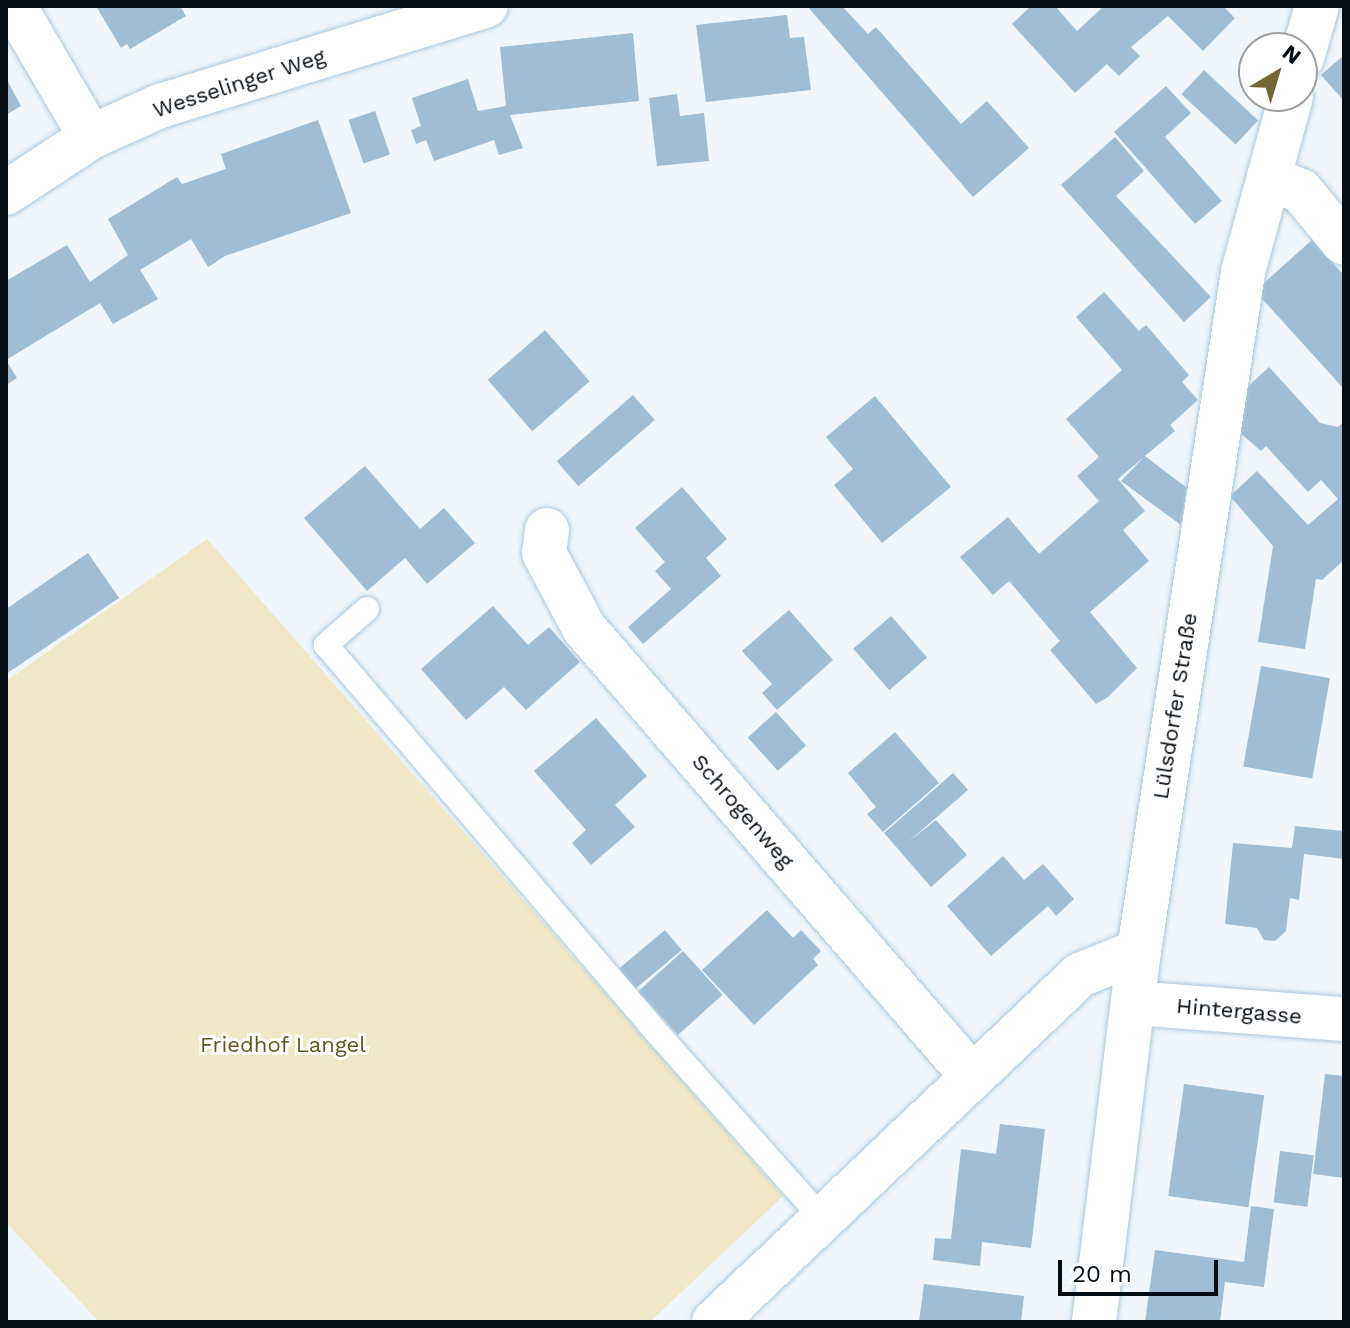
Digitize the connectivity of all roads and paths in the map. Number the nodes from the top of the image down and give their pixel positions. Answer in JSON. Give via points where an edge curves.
{"nodes":[{"id":1,"x":14,"y":6,"type":"edge"},
{"id":2,"x":486,"y":6,"type":"edge"},
{"id":3,"x":1317,"y":6,"type":"edge"},
{"id":4,"x":1310,"y":32,"type":"edge"},
{"id":5,"x":1287,"y":112,"type":"edge"},
{"id":6,"x":91,"y":137,"type":"junction"},
{"id":7,"x":1269,"y":177,"type":"junction"},
{"id":8,"x":6,"y":193,"type":"edge"},
{"id":9,"x":1344,"y":243,"type":"edge"},
{"id":10,"x":547,"y":530,"type":"dead end"},
{"id":11,"x":367,"y":609,"type":"dead end"},
{"id":12,"x":1139,"y":951,"type":"junction"},
{"id":13,"x":1134,"y":1003,"type":"junction"},
{"id":14,"x":1344,"y":1019,"type":"edge"},
{"id":15,"x":972,"y":1076,"type":"junction"},
{"id":16,"x":823,"y":1219,"type":"junction"},
{"id":17,"x":714,"y":1322,"type":"edge"},
{"id":18,"x":1094,"y":1322,"type":"edge"}],
"edges":[{"from":1,"to":6,"type":"street"},
{"from":2,"to":6,"type":"street","name":"Wesselinger Weg","via":[[160,106]]},
{"from":3,"to":4,"type":"street"},
{"from":5,"to":7,"type":"street","name":"Lülsdorfer Straße"},
{"from":6,"to":8,"type":"street","name":"Wesselinger Weg"},
{"from":7,"to":9,"type":"street","via":[[1301,191]]},
{"from":7,"to":12,"type":"street","name":"Lülsdorfer Straße","via":[[1243,272]]},
{"from":10,"to":15,"type":"street","name":"Schrogenweg","via":[[544,553],[584,628]]},
{"from":11,"to":16,"type":"lane","via":[[326,645]]},
{"from":12,"to":13,"type":"street","name":"Lülsdorfer Straße"},
{"from":12,"to":15,"type":"street","via":[[1080,975]]},
{"from":13,"to":14,"type":"street","name":"Hintergasse"},
{"from":13,"to":18,"type":"street","name":"Lülsdorfer Straße"},
{"from":15,"to":16,"type":"street"},
{"from":16,"to":17,"type":"street"}]}
